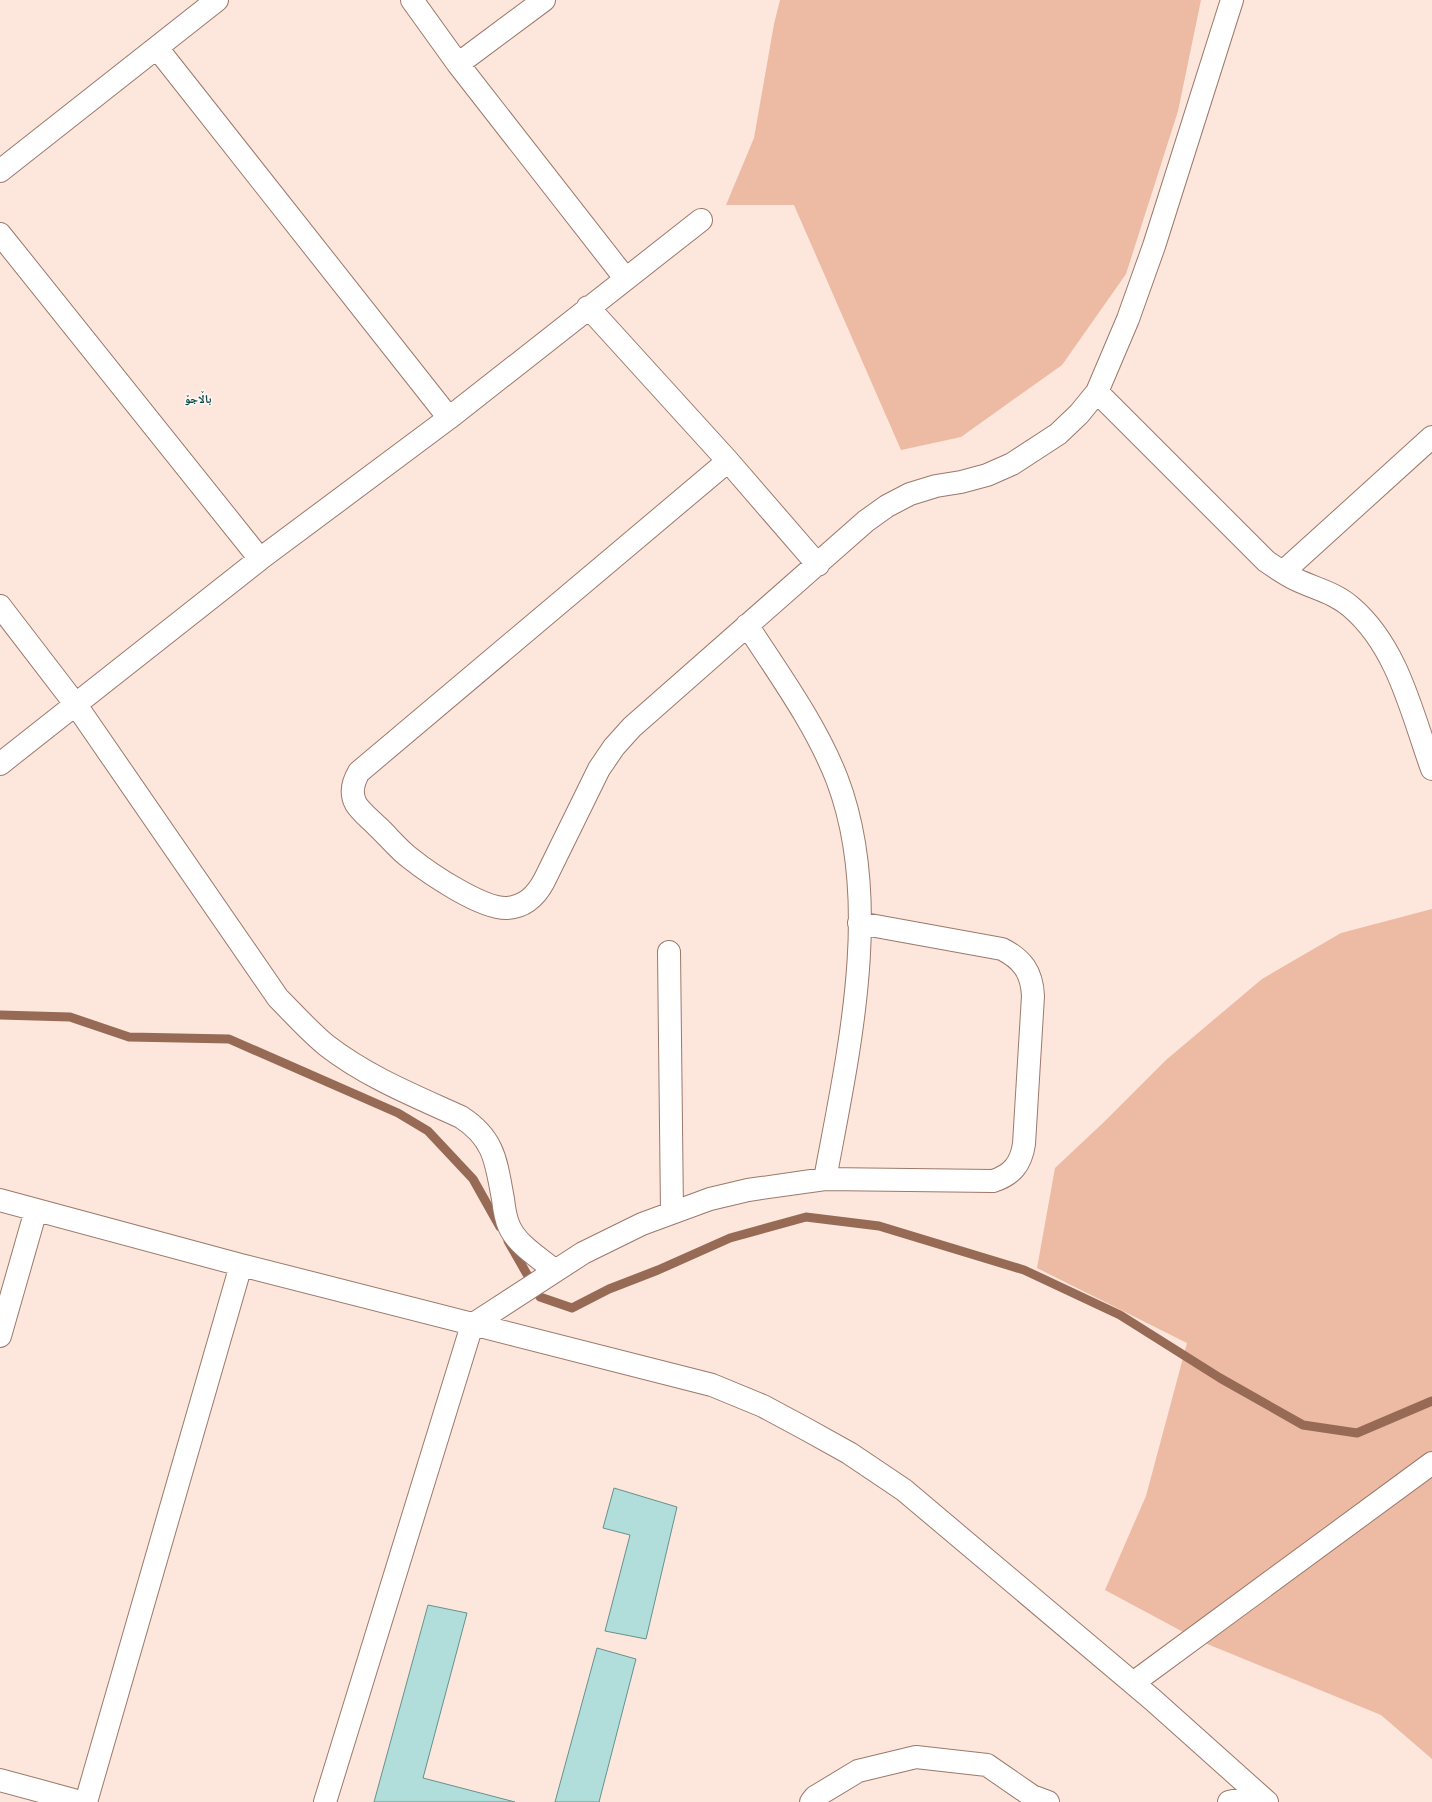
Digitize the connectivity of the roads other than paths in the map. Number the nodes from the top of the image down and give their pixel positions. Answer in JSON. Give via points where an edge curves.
{"nodes":[{"id":1,"x":217,"y":0,"type":"edge"},
{"id":2,"x":412,"y":0,"type":"edge"},
{"id":3,"x":544,"y":0,"type":"edge"},
{"id":4,"x":1232,"y":0,"type":"edge"},
{"id":5,"x":157,"y":48,"type":"junction"},
{"id":6,"x":458,"y":64,"type":"junction"},
{"id":7,"x":0,"y":171,"type":"edge"},
{"id":8,"x":701,"y":220,"type":"dead end"},
{"id":9,"x":0,"y":234,"type":"edge"},
{"id":10,"x":625,"y":278,"type":"junction"},
{"id":11,"x":588,"y":307,"type":"junction"},
{"id":12,"x":1097,"y":392,"type":"junction"},
{"id":13,"x":449,"y":418,"type":"junction"},
{"id":14,"x":1432,"y":437,"type":"edge"},
{"id":15,"x":728,"y":461,"type":"junction"},
{"id":16,"x":260,"y":559,"type":"junction"},
{"id":17,"x":818,"y":564,"type":"junction"},
{"id":18,"x":1282,"y":572,"type":"junction"},
{"id":19,"x":0,"y":606,"type":"edge"},
{"id":20,"x":747,"y":626,"type":"junction"},
{"id":21,"x":76,"y":705,"type":"junction"},
{"id":22,"x":0,"y":764,"type":"edge"},
{"id":23,"x":1432,"y":769,"type":"edge"},
{"id":24,"x":859,"y":923,"type":"junction"},
{"id":25,"x":669,"y":952,"type":"dead end"},
{"id":26,"x":825,"y":1179,"type":"junction"},
{"id":27,"x":0,"y":1200,"type":"edge"},
{"id":28,"x":36,"y":1210,"type":"junction"},
{"id":29,"x":672,"y":1212,"type":"junction"},
{"id":30,"x":241,"y":1265,"type":"junction"},
{"id":31,"x":555,"y":1271,"type":"junction"},
{"id":32,"x":472,"y":1325,"type":"junction"},
{"id":33,"x":0,"y":1336,"type":"edge"},
{"id":34,"x":1432,"y":1464,"type":"edge"},
{"id":35,"x":1133,"y":1683,"type":"junction"},
{"id":36,"x":0,"y":1780,"type":"edge"},
{"id":37,"x":1263,"y":1798,"type":"edge"},
{"id":38,"x":82,"y":1802,"type":"edge"},
{"id":39,"x":86,"y":1802,"type":"edge"},
{"id":40,"x":325,"y":1802,"type":"edge"},
{"id":41,"x":811,"y":1802,"type":"edge"},
{"id":42,"x":1048,"y":1802,"type":"edge"},
{"id":43,"x":1229,"y":1802,"type":"edge"}],
"edges":[{"from":1,"to":5,"type":"street"},
{"from":2,"to":6,"type":"street"},
{"from":3,"to":6,"type":"street"},
{"from":4,"to":12,"type":"street","via":[[1154,246],[1128,319]]},
{"from":5,"to":7,"type":"street"},
{"from":5,"to":13,"type":"street"},
{"from":6,"to":10,"type":"street"},
{"from":8,"to":10,"type":"street"},
{"from":9,"to":16,"type":"street"},
{"from":10,"to":11,"type":"street"},
{"from":11,"to":13,"type":"street"},
{"from":11,"to":15,"type":"street"},
{"from":12,"to":17,"type":"street","via":[[1058,434],[1035,451],[987,475],[910,494],[866,521]]},
{"from":12,"to":18,"type":"street","via":[[1266,561]]},
{"from":13,"to":16,"type":"street"},
{"from":14,"to":18,"type":"street"},
{"from":15,"to":17,"type":"street"},
{"from":15,"to":20,"type":"street","via":[[359,772],[353,788],[356,804],[409,857],[432,874],[494,907],[518,906],[538,892],[599,769],[614,747],[651,709]]},
{"from":16,"to":21,"type":"street"},
{"from":17,"to":20,"type":"street"},
{"from":18,"to":23,"type":"street","via":[[1330,593],[1351,607],[1369,626],[1397,671]]},
{"from":19,"to":21,"type":"street"},
{"from":20,"to":24,"type":"street","via":[[802,713],[837,779],[856,857]]},
{"from":21,"to":22,"type":"street"},
{"from":21,"to":31,"type":"street","via":[[278,998],[326,1045],[354,1064],[383,1081],[461,1117],[478,1130],[496,1158],[509,1226],[522,1243]]},
{"from":24,"to":26,"type":"street","via":[[849,1051]]},
{"from":24,"to":26,"type":"street","via":[[1002,948],[1022,962],[1033,983],[1024,1144],[1018,1164],[1002,1178],[993,1181]]},
{"from":25,"to":29,"type":"street"},
{"from":26,"to":29,"type":"street","via":[[748,1190]]},
{"from":27,"to":28,"type":"street"},
{"from":28,"to":30,"type":"street"},
{"from":28,"to":33,"type":"street"},
{"from":29,"to":31,"type":"street","via":[[612,1238]]},
{"from":30,"to":32,"type":"street"},
{"from":30,"to":39,"type":"street"},
{"from":31,"to":32,"type":"street"},
{"from":32,"to":35,"type":"street","via":[[712,1385],[763,1406],[804,1428],[849,1453],[904,1490]]},
{"from":32,"to":40,"type":"street"},
{"from":34,"to":35,"type":"street"},
{"from":35,"to":37,"type":"street"},
{"from":36,"to":38,"type":"street"},
{"from":37,"to":43,"type":"street"},
{"from":41,"to":42,"type":"street","via":[[858,1771],[916,1757],[986,1765],[1032,1796]]}]}
